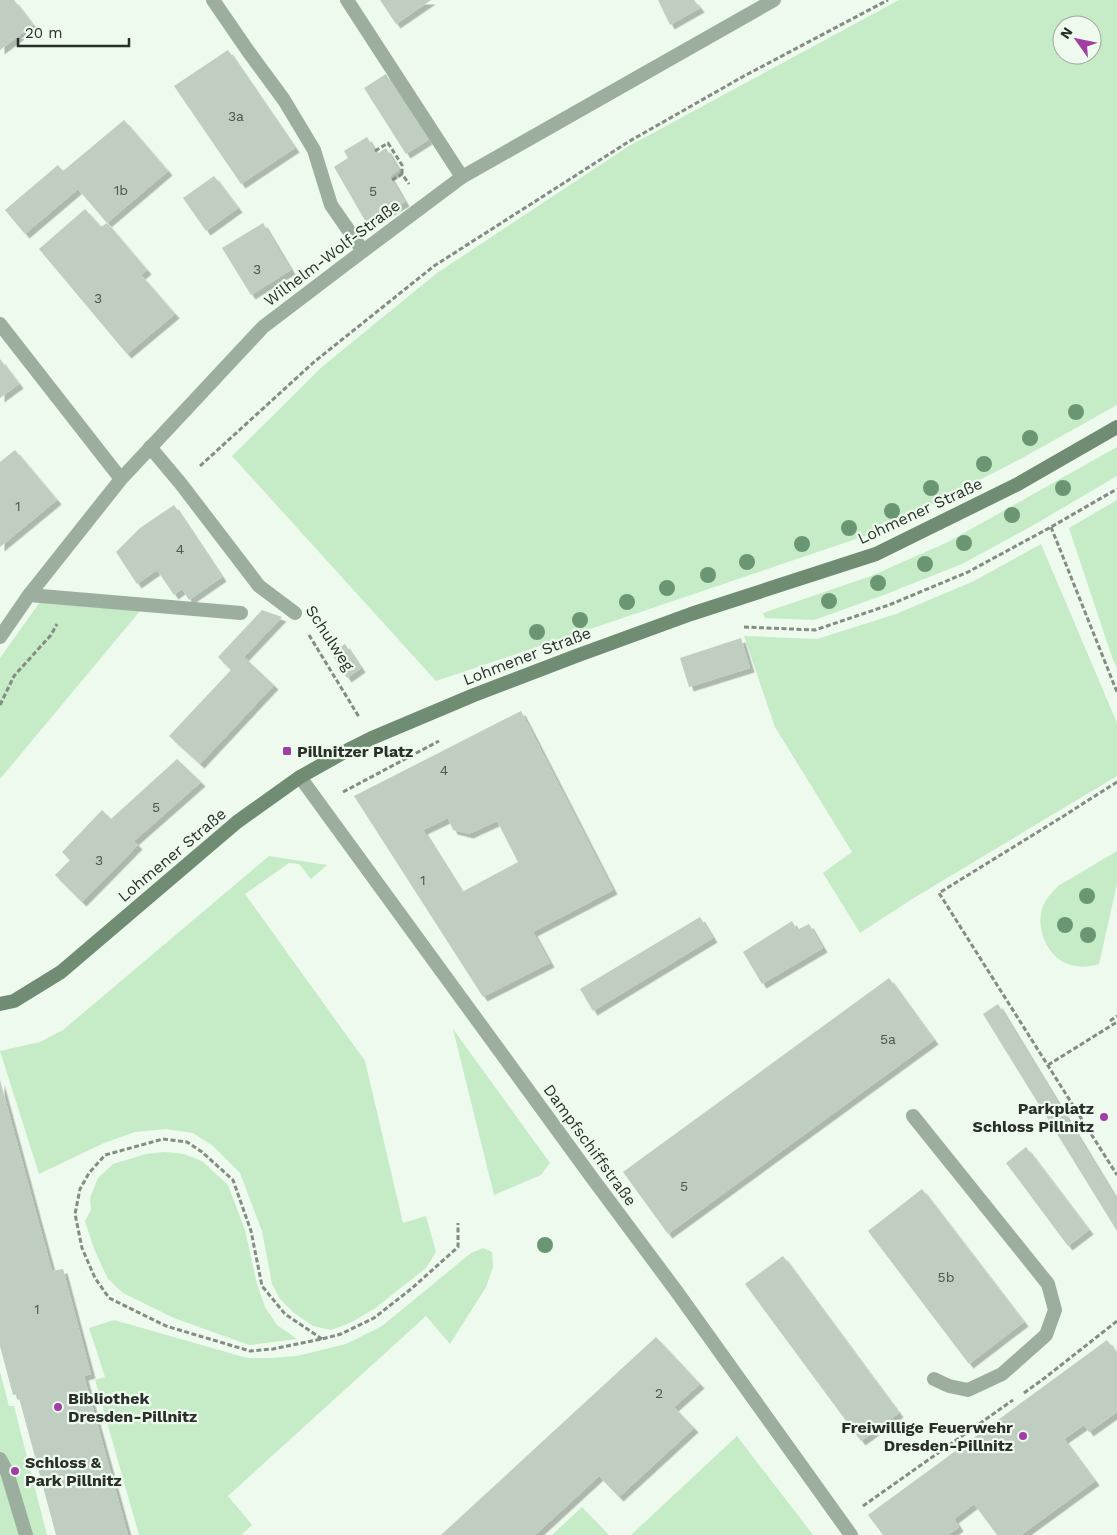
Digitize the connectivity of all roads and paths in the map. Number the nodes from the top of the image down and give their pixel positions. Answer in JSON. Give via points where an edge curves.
{"nodes":[{"id":1,"x":213,"y":0,"type":"edge"},
{"id":2,"x":346,"y":0,"type":"edge"},
{"id":3,"x":774,"y":0,"type":"edge"},
{"id":4,"x":888,"y":0,"type":"edge"},
{"id":5,"x":375,"y":151,"type":"dead end"},
{"id":6,"x":402,"y":174,"type":"dead end"},
{"id":7,"x":462,"y":177,"type":"junction"},
{"id":8,"x":362,"y":250,"type":"junction"},
{"id":9,"x":0,"y":324,"type":"edge"},
{"id":10,"x":1117,"y":427,"type":"edge"},
{"id":11,"x":150,"y":447,"type":"junction"},
{"id":12,"x":121,"y":479,"type":"junction"},
{"id":13,"x":181,"y":484,"type":"junction"},
{"id":14,"x":1117,"y":488,"type":"edge"},
{"id":15,"x":1050,"y":527,"type":"junction"},
{"id":16,"x":29,"y":595,"type":"junction"},
{"id":17,"x":70,"y":599,"type":"junction"},
{"id":18,"x":241,"y":613,"type":"dead end"},
{"id":19,"x":295,"y":613,"type":"joint"},
{"id":20,"x":737,"y":629,"type":"dead end"},
{"id":21,"x":0,"y":637,"type":"edge"},
{"id":22,"x":1117,"y":692,"type":"edge"},
{"id":23,"x":0,"y":705,"type":"edge"},
{"id":24,"x":372,"y":738,"type":"junction"},
{"id":25,"x":447,"y":738,"type":"dead end"},
{"id":26,"x":390,"y":767,"type":"junction"},
{"id":27,"x":300,"y":777,"type":"junction"},
{"id":28,"x":1117,"y":782,"type":"edge"},
{"id":29,"x":322,"y":806,"type":"junction"},
{"id":30,"x":0,"y":1004,"type":"edge"},
{"id":31,"x":1117,"y":1016,"type":"edge"},
{"id":32,"x":1110,"y":1021,"type":"dead end"},
{"id":33,"x":1117,"y":1022,"type":"edge"},
{"id":34,"x":1048,"y":1065,"type":"junction"},
{"id":35,"x":913,"y":1116,"type":"dead end"},
{"id":36,"x":1117,"y":1175,"type":"edge"},
{"id":37,"x":458,"y":1223,"type":"dead end"},
{"id":38,"x":1117,"y":1321,"type":"edge"},
{"id":39,"x":322,"y":1339,"type":"junction"},
{"id":40,"x":934,"y":1379,"type":"dead end"},
{"id":41,"x":1023,"y":1394,"type":"dead end"},
{"id":42,"x":1015,"y":1399,"type":"dead end"},
{"id":43,"x":0,"y":1459,"type":"edge"},
{"id":44,"x":841,"y":1521,"type":"junction"},
{"id":45,"x":26,"y":1535,"type":"edge"},
{"id":46,"x":851,"y":1535,"type":"edge"}],
"edges":[{"from":1,"to":8,"type":"street","via":[[284,100],[314,150],[331,205]]},
{"from":2,"to":7,"type":"street"},
{"from":3,"to":7,"type":"street","name":"Wilhelm-Wolf-Straße"},
{"from":4,"to":13,"type":"path","via":[[628,142],[434,266],[314,362]]},
{"from":5,"to":6,"type":"path","via":[[388,143],[402,165]]},
{"from":7,"to":8,"type":"street","name":"Wilhelm-Wolf-Straße"},
{"from":8,"to":11,"type":"street","name":"Wilhelm-Wolf-Straße","via":[[263,327]]},
{"from":9,"to":12,"type":"street"},
{"from":10,"to":24,"type":"main road","name":"Lohmener Straße","via":[[1018,484],[876,554],[691,614],[474,694]]},
{"from":11,"to":12,"type":"street","name":"Wilhelm-Wolf-Straße"},
{"from":11,"to":13,"type":"street","name":"Schulweg"},
{"from":12,"to":16,"type":"street","name":"Wilhelm-Wolf-Straße"},
{"from":13,"to":19,"type":"street","name":"Schulweg","via":[[259,586]]},
{"from":14,"to":15,"type":"path"},
{"from":15,"to":20,"type":"path","via":[[968,572],[889,605],[815,630],[746,626]]},
{"from":15,"to":22,"type":"path"},
{"from":16,"to":17,"type":"street"},
{"from":16,"to":21,"type":"street","name":"Wilhelm-Wolf-Straße"},
{"from":17,"to":18,"type":"street"},
{"from":17,"to":23,"type":"path","via":[[51,635],[14,676]]},
{"from":19,"to":24,"type":"path","name":"Schulweg"},
{"from":24,"to":26,"type":"path","name":"Schulweg"},
{"from":24,"to":27,"type":"main road","name":"Lohmener Straße"},
{"from":25,"to":26,"type":"path"},
{"from":26,"to":29,"type":"path"},
{"from":27,"to":29,"type":"street","name":"Dampfschiffstraße"},
{"from":27,"to":30,"type":"main road","name":"Lohmener Straße","via":[[237,822],[61,972],[14,1001]]},
{"from":28,"to":34,"type":"path","via":[[939,893]]},
{"from":29,"to":44,"type":"street","name":"Dampfschiffstraße","via":[[678,1292]]},
{"from":31,"to":32,"type":"path"},
{"from":33,"to":34,"type":"path"},
{"from":34,"to":36,"type":"path"},
{"from":35,"to":40,"type":"street","via":[[1048,1284],[1055,1310],[1046,1335],[1002,1374],[968,1390]]},
{"from":37,"to":39,"type":"path","via":[[458,1247],[411,1289],[374,1318]]},
{"from":38,"to":41,"type":"path"},
{"from":39,"to":39,"type":"path","via":[[250,1351],[166,1326],[109,1298],[95,1278],[82,1248],[75,1214],[80,1188],[89,1173],[106,1155],[164,1139],[187,1142],[202,1152],[232,1180],[251,1231],[262,1286],[285,1314]]},
{"from":42,"to":44,"type":"path"},
{"from":43,"to":45,"type":"street"},
{"from":44,"to":46,"type":"street","name":"Dampfschiffstraße"}]}
